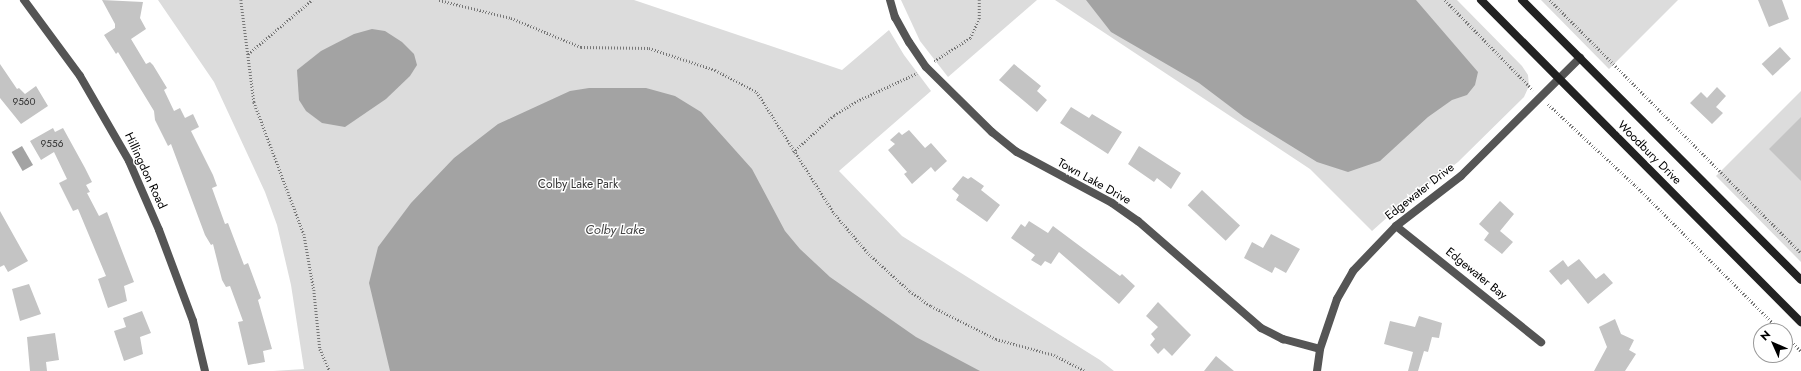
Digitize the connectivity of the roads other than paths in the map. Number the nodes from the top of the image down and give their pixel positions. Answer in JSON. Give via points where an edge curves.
{"nodes":[{"id":1,"x":24,"y":0,"type":"edge"},
{"id":2,"x":890,"y":0,"type":"edge"},
{"id":3,"x":1481,"y":0,"type":"edge"},
{"id":4,"x":1522,"y":0,"type":"edge"},
{"id":5,"x":1580,"y":58,"type":"junction"},
{"id":6,"x":1559,"y":79,"type":"junction"},
{"id":7,"x":1396,"y":226,"type":"junction"},
{"id":8,"x":1801,"y":280,"type":"edge"},
{"id":9,"x":1801,"y":322,"type":"edge"},
{"id":10,"x":1541,"y":342,"type":"dead end"},
{"id":11,"x":1320,"y":349,"type":"junction"},
{"id":12,"x":205,"y":371,"type":"edge"},
{"id":13,"x":1317,"y":371,"type":"edge"}],
"edges":[{"from":1,"to":12,"type":"street","name":"Hillingdon Road","via":[[77,72],[129,161],[155,220],[193,321]]},
{"from":2,"to":11,"type":"street","name":"Town Lake Drive","via":[[902,30],[926,67],[992,132],[1017,152],[1112,203],[1138,221],[1261,328],[1283,338]]},
{"from":3,"to":6,"type":"main road","name":"Woodbury Drive"},
{"from":4,"to":5,"type":"main road","name":"Woodbury Drive"},
{"from":5,"to":6,"type":"street","name":"Edgewater Drive"},
{"from":5,"to":8,"type":"main road","name":"Woodbury Drive"},
{"from":6,"to":7,"type":"street","name":"Edgewater Drive","via":[[1461,176]]},
{"from":6,"to":9,"type":"main road","name":"Woodbury Drive"},
{"from":7,"to":10,"type":"street","name":"Edgewater Bay"},
{"from":7,"to":11,"type":"street","name":"Edgewater Drive","via":[[1353,271],[1337,299]]},
{"from":11,"to":13,"type":"street","name":"Edgewater Drive"}]}
